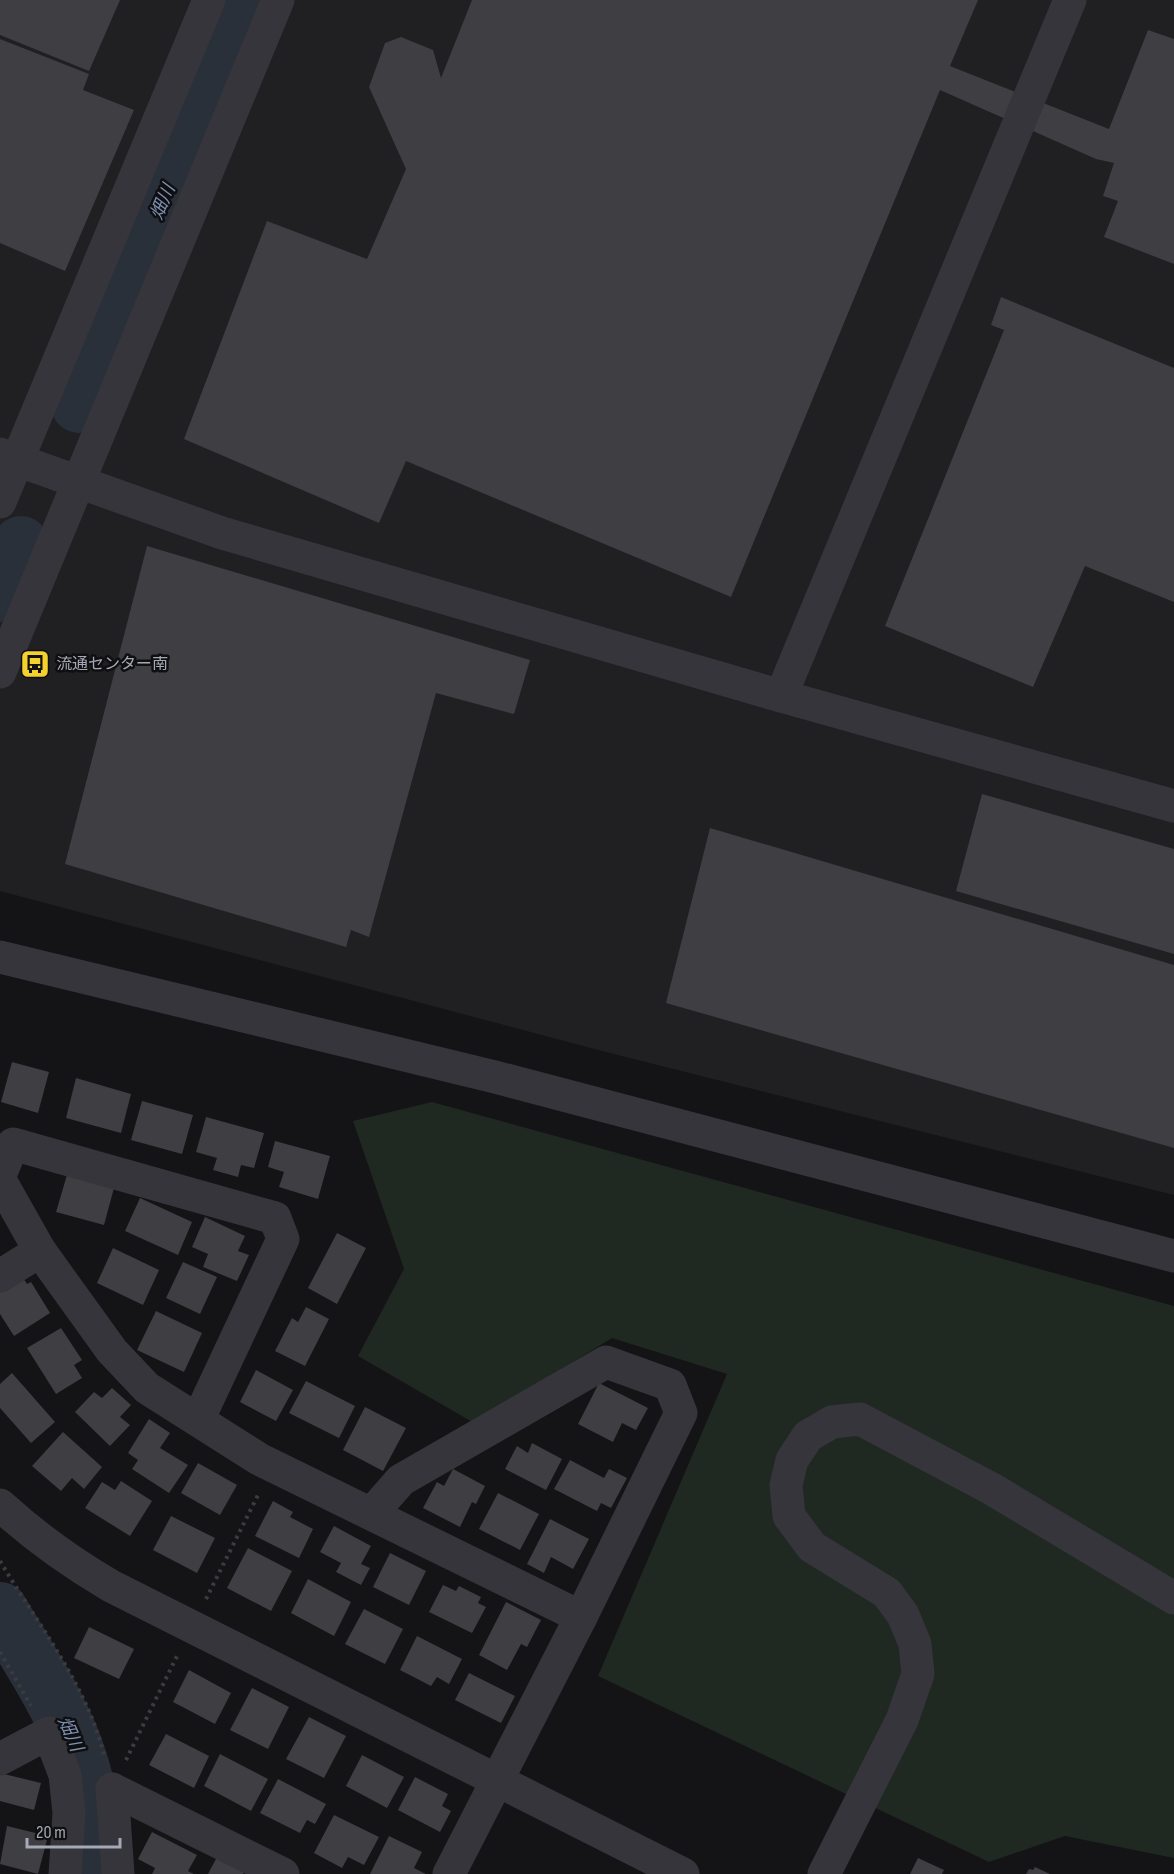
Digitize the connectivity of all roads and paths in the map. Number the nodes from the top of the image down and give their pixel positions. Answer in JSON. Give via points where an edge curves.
{"nodes":[{"id":1,"x":209,"y":0,"type":"edge"},
{"id":2,"x":278,"y":0,"type":"edge"},
{"id":3,"x":1070,"y":0,"type":"edge"},
{"id":4,"x":8,"y":457,"type":"edge"},
{"id":5,"x":77,"y":483,"type":"junction"},
{"id":6,"x":0,"y":502,"type":"edge"},
{"id":7,"x":0,"y":672,"type":"edge"},
{"id":8,"x":781,"y":696,"type":"junction"},
{"id":9,"x":1174,"y":807,"type":"edge"},
{"id":10,"x":0,"y":957,"type":"edge"},
{"id":11,"x":0,"y":1175,"type":"edge"},
{"id":12,"x":0,"y":1180,"type":"edge"},
{"id":13,"x":40,"y":1251,"type":"junction"},
{"id":14,"x":1174,"y":1256,"type":"edge"},
{"id":15,"x":0,"y":1276,"type":"edge"},
{"id":16,"x":198,"y":1420,"type":"junction"},
{"id":17,"x":0,"y":1505,"type":"edge"},
{"id":18,"x":372,"y":1513,"type":"junction"},
{"id":19,"x":0,"y":1562,"type":"edge"},
{"id":20,"x":1174,"y":1598,"type":"edge"},
{"id":21,"x":581,"y":1617,"type":"junction"},
{"id":22,"x":0,"y":1652,"type":"edge"},
{"id":23,"x":49,"y":1733,"type":"junction"},
{"id":24,"x":0,"y":1759,"type":"edge"},
{"id":25,"x":497,"y":1779,"type":"junction"},
{"id":26,"x":112,"y":1790,"type":"junction"},
{"id":27,"x":65,"y":1874,"type":"edge"},
{"id":28,"x":118,"y":1874,"type":"edge"},
{"id":29,"x":283,"y":1874,"type":"edge"},
{"id":30,"x":449,"y":1874,"type":"edge"},
{"id":31,"x":683,"y":1874,"type":"edge"},
{"id":32,"x":824,"y":1874,"type":"edge"}],
"edges":[{"from":1,"to":4,"type":"street"},
{"from":2,"to":5,"type":"street"},
{"from":3,"to":8,"type":"street"},
{"from":4,"to":5,"type":"street"},
{"from":4,"to":6,"type":"street"},
{"from":5,"to":7,"type":"street"},
{"from":5,"to":8,"type":"street","via":[[222,532]]},
{"from":8,"to":9,"type":"street"},
{"from":10,"to":14,"type":"street","via":[[495,1077]]},
{"from":11,"to":16,"type":"street","via":[[13,1144],[275,1218],[283,1239]]},
{"from":12,"to":13,"type":"street"},
{"from":13,"to":15,"type":"street"},
{"from":13,"to":16,"type":"street","via":[[112,1351],[147,1388]]},
{"from":16,"to":18,"type":"street","via":[[259,1459]]},
{"from":17,"to":25,"type":"street","via":[[71,1563],[111,1586]]},
{"from":18,"to":21,"type":"street"},
{"from":18,"to":21,"type":"street","via":[[401,1480],[606,1362],[670,1385],[681,1413]]},
{"from":19,"to":26,"type":"path","via":[[76,1682],[99,1736]]},
{"from":20,"to":32,"type":"street","via":[[992,1489],[860,1419],[832,1422],[808,1436],[792,1460],[786,1485],[789,1516],[812,1547],[887,1593],[903,1615],[915,1644],[918,1674],[902,1720]]},
{"from":21,"to":25,"type":"street"},
{"from":22,"to":23,"type":"path"},
{"from":23,"to":24,"type":"street"},
{"from":23,"to":27,"type":"street","via":[[65,1775],[69,1813]]},
{"from":25,"to":30,"type":"street"},
{"from":25,"to":31,"type":"street"},
{"from":26,"to":28,"type":"street"},
{"from":26,"to":29,"type":"street"}]}
